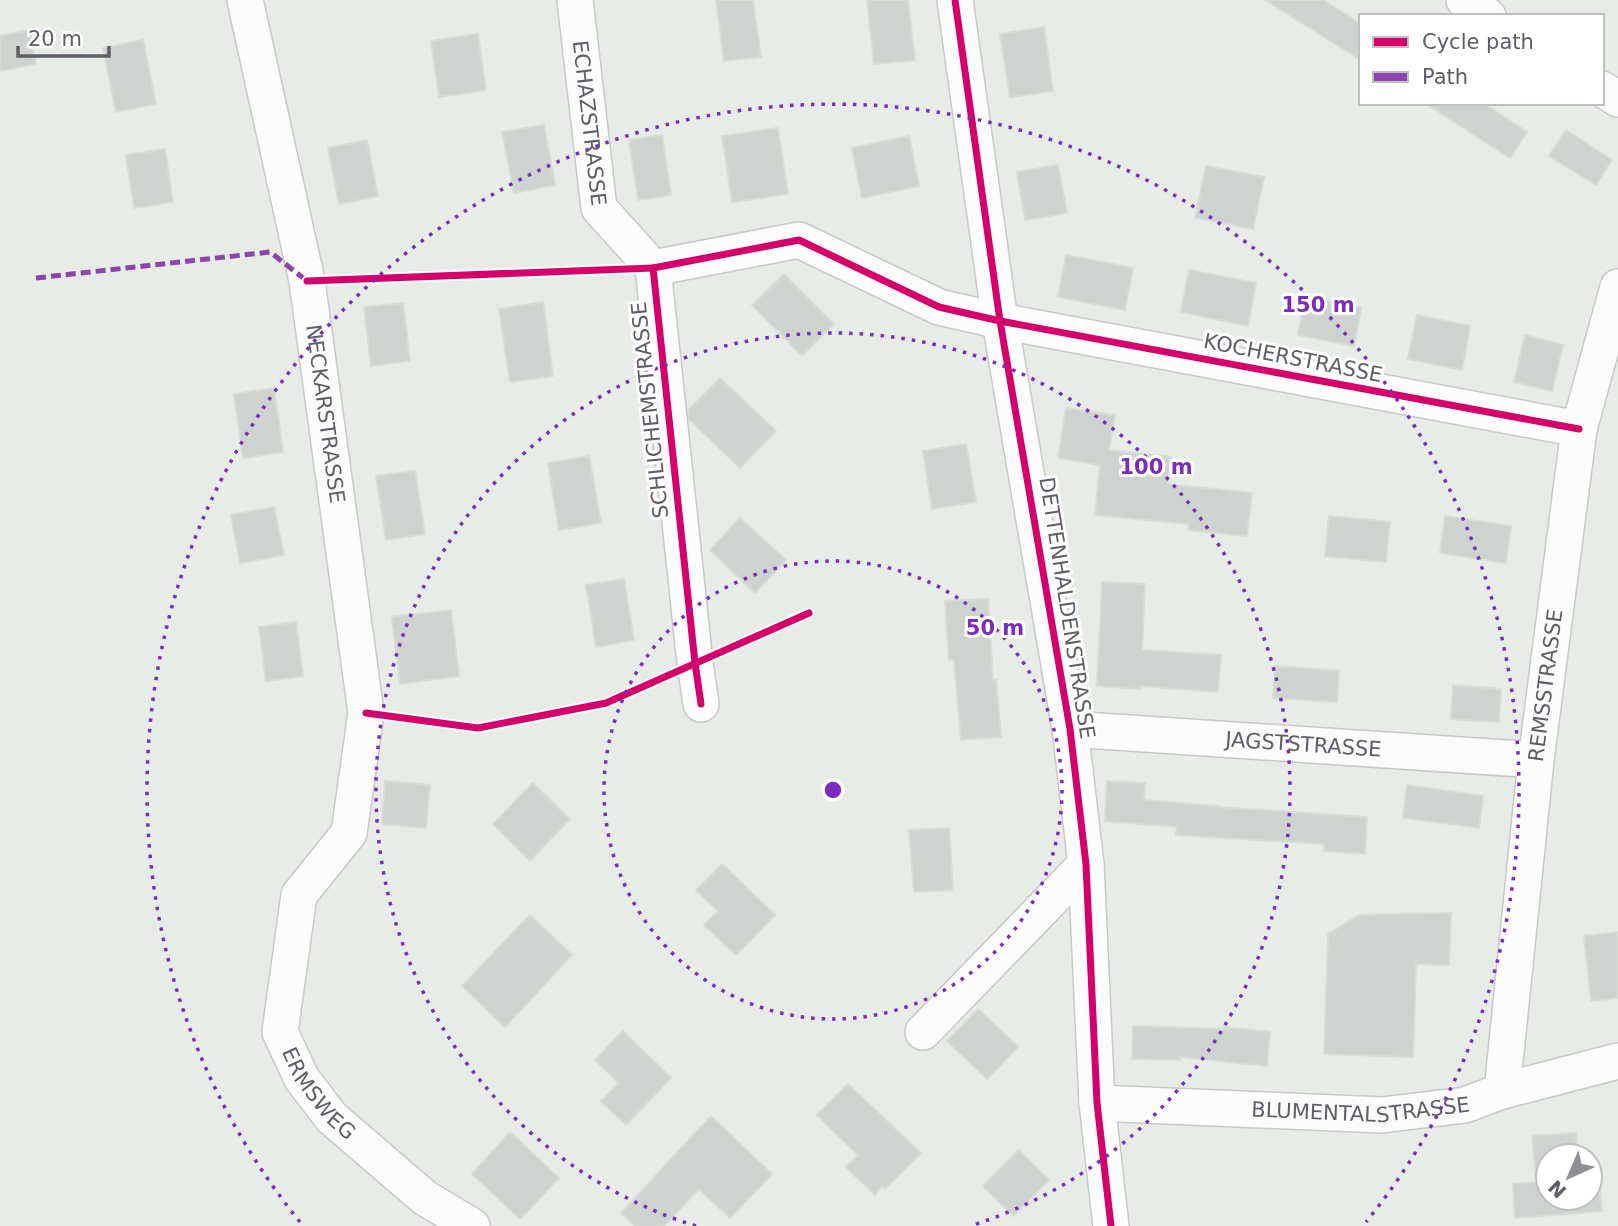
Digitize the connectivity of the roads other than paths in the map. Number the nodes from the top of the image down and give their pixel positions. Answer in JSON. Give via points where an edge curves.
{"nodes":[{"id":1,"x":245,"y":0,"type":"edge"},
{"id":2,"x":575,"y":0,"type":"edge"},
{"id":3,"x":955,"y":0,"type":"edge"},
{"id":4,"x":1464,"y":0,"type":"edge"},
{"id":5,"x":1485,"y":14,"type":"edge"},
{"id":6,"x":653,"y":268,"type":"junction"},
{"id":7,"x":1618,"y":287,"type":"edge"},
{"id":8,"x":1000,"y":321,"type":"junction"},
{"id":9,"x":1579,"y":429,"type":"junction"},
{"id":10,"x":701,"y":704,"type":"dead end"},
{"id":11,"x":1070,"y":729,"type":"junction"},
{"id":12,"x":1536,"y":760,"type":"junction"},
{"id":13,"x":349,"y":833,"type":"joint"},
{"id":14,"x":1086,"y":864,"type":"junction"},
{"id":15,"x":923,"y":1032,"type":"dead end"},
{"id":16,"x":1618,"y":1061,"type":"edge"},
{"id":17,"x":1502,"y":1091,"type":"junction"},
{"id":18,"x":1097,"y":1103,"type":"junction"},
{"id":19,"x":472,"y":1226,"type":"edge"},
{"id":20,"x":1111,"y":1226,"type":"edge"}],
"edges":[{"from":1,"to":13,"type":"street","name":"NECKARSTRASSE","via":[[307,281],[366,713]]},
{"from":2,"to":6,"type":"street","name":"ECHAZSTRASSE","via":[[599,208]]},
{"from":3,"to":8,"type":"street","name":"DETTENHALDENSTRASSE"},
{"from":4,"to":5,"type":"street"},
{"from":6,"to":8,"type":"street","via":[[799,240],[939,307]]},
{"from":6,"to":10,"type":"street","name":"SCHLICHEMSTRASSE"},
{"from":7,"to":9,"type":"street","name":"REMSSTRASSE"},
{"from":8,"to":9,"type":"street","name":"KOCHERSTRASSE"},
{"from":8,"to":11,"type":"street","name":"DETTENHALDENSTRASSE"},
{"from":9,"to":12,"type":"street","name":"REMSSTRASSE"},
{"from":11,"to":12,"type":"street","name":"JAGSTSTRASSE"},
{"from":11,"to":14,"type":"street","name":"DETTENHALDENSTRASSE"},
{"from":12,"to":17,"type":"street","name":"REMSSTRASSE"},
{"from":13,"to":19,"type":"street","name":"ERMSWEG","via":[[299,895],[280,1032],[302,1080],[331,1118],[425,1198]]},
{"from":14,"to":15,"type":"street"},
{"from":14,"to":18,"type":"street","name":"DETTENHALDENSTRASSE"},
{"from":16,"to":17,"type":"street","name":"BLUMENTALSTRASSE"},
{"from":17,"to":18,"type":"street","name":"BLUMENTALSTRASSE","via":[[1465,1105],[1382,1115]]},
{"from":18,"to":20,"type":"street","name":"DETTENHALDENSTRASSE"}]}
